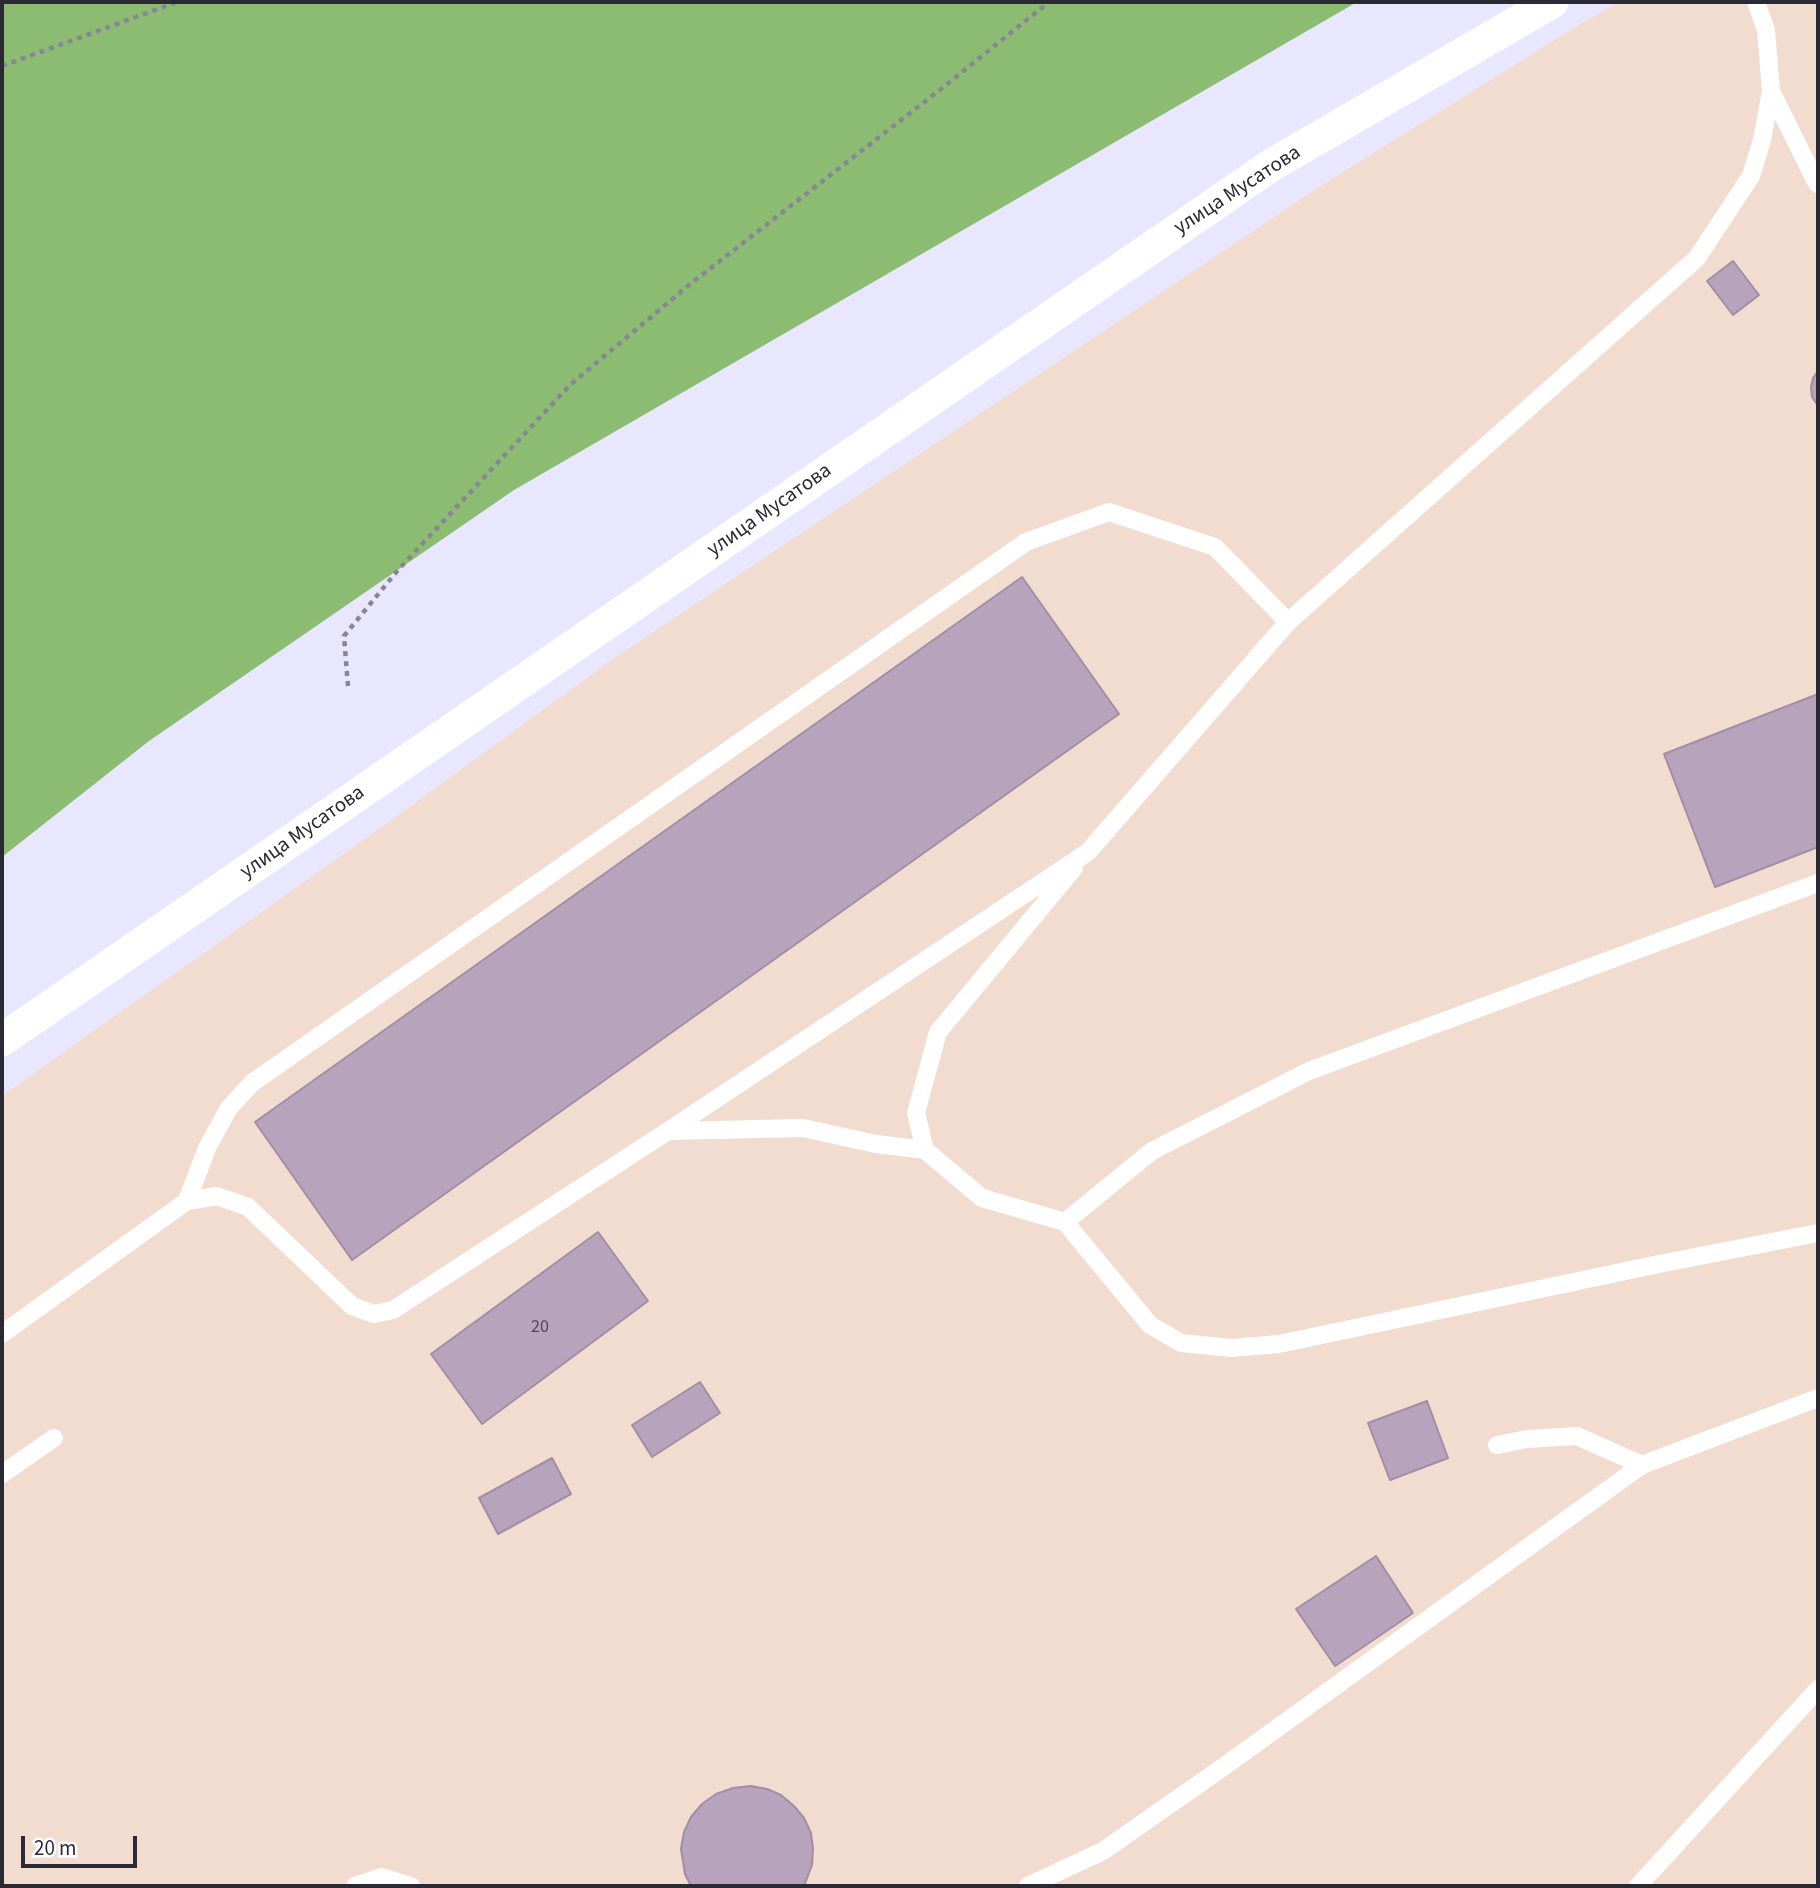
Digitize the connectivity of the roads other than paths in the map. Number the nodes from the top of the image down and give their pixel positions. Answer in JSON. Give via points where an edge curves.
{"nodes":[{"id":1,"x":1552,"y":2,"type":"edge"},
{"id":2,"x":1756,"y":2,"type":"edge"},
{"id":3,"x":1771,"y":91,"type":"junction"},
{"id":4,"x":1818,"y":184,"type":"edge"},
{"id":5,"x":1288,"y":622,"type":"junction"},
{"id":6,"x":1088,"y":852,"type":"junction"},
{"id":7,"x":1818,"y":883,"type":"edge"},
{"id":8,"x":2,"y":1041,"type":"edge"},
{"id":9,"x":668,"y":1131,"type":"junction"},
{"id":10,"x":925,"y":1150,"type":"junction"},
{"id":11,"x":187,"y":1201,"type":"junction"},
{"id":12,"x":1065,"y":1222,"type":"junction"},
{"id":13,"x":1818,"y":1233,"type":"edge"},
{"id":14,"x":2,"y":1335,"type":"edge"},
{"id":15,"x":1818,"y":1398,"type":"edge"},
{"id":16,"x":54,"y":1438,"type":"dead end"},
{"id":17,"x":1497,"y":1445,"type":"dead end"},
{"id":18,"x":1642,"y":1465,"type":"junction"},
{"id":19,"x":2,"y":1474,"type":"edge"},
{"id":20,"x":1818,"y":1689,"type":"edge"},
{"id":21,"x":355,"y":1886,"type":"edge"},
{"id":22,"x":411,"y":1886,"type":"edge"},
{"id":23,"x":1028,"y":1886,"type":"edge"},
{"id":24,"x":1639,"y":1886,"type":"edge"}],
"edges":[{"from":1,"to":8,"type":"street","name":"улица Мусатова","via":[[1270,166]]},
{"from":2,"to":3,"type":"lane","via":[[1766,30]]},
{"from":3,"to":4,"type":"lane"},
{"from":3,"to":5,"type":"lane","via":[[1751,176],[1697,258]]},
{"from":5,"to":6,"type":"lane"},
{"from":5,"to":11,"type":"lane","via":[[1214,547],[1109,512],[1026,542],[252,1083],[229,1108],[207,1148]]},
{"from":6,"to":9,"type":"lane"},
{"from":6,"to":10,"type":"lane","via":[[938,1032],[916,1113]]},
{"from":7,"to":12,"type":"lane","via":[[1309,1071],[1152,1151]]},
{"from":9,"to":10,"type":"lane","via":[[803,1128]]},
{"from":9,"to":11,"type":"lane","via":[[393,1310],[374,1314],[352,1306],[248,1207],[217,1196]]},
{"from":10,"to":12,"type":"lane","via":[[982,1198]]},
{"from":11,"to":14,"type":"lane"},
{"from":12,"to":13,"type":"lane","via":[[1150,1325],[1181,1343],[1231,1348],[1279,1344]]},
{"from":15,"to":18,"type":"lane"},
{"from":16,"to":19,"type":"lane"},
{"from":17,"to":18,"type":"lane","via":[[1577,1436]]},
{"from":18,"to":23,"type":"lane","via":[[1103,1851]]},
{"from":20,"to":24,"type":"lane"},
{"from":21,"to":22,"type":"lane","via":[[382,1877]]}]}
